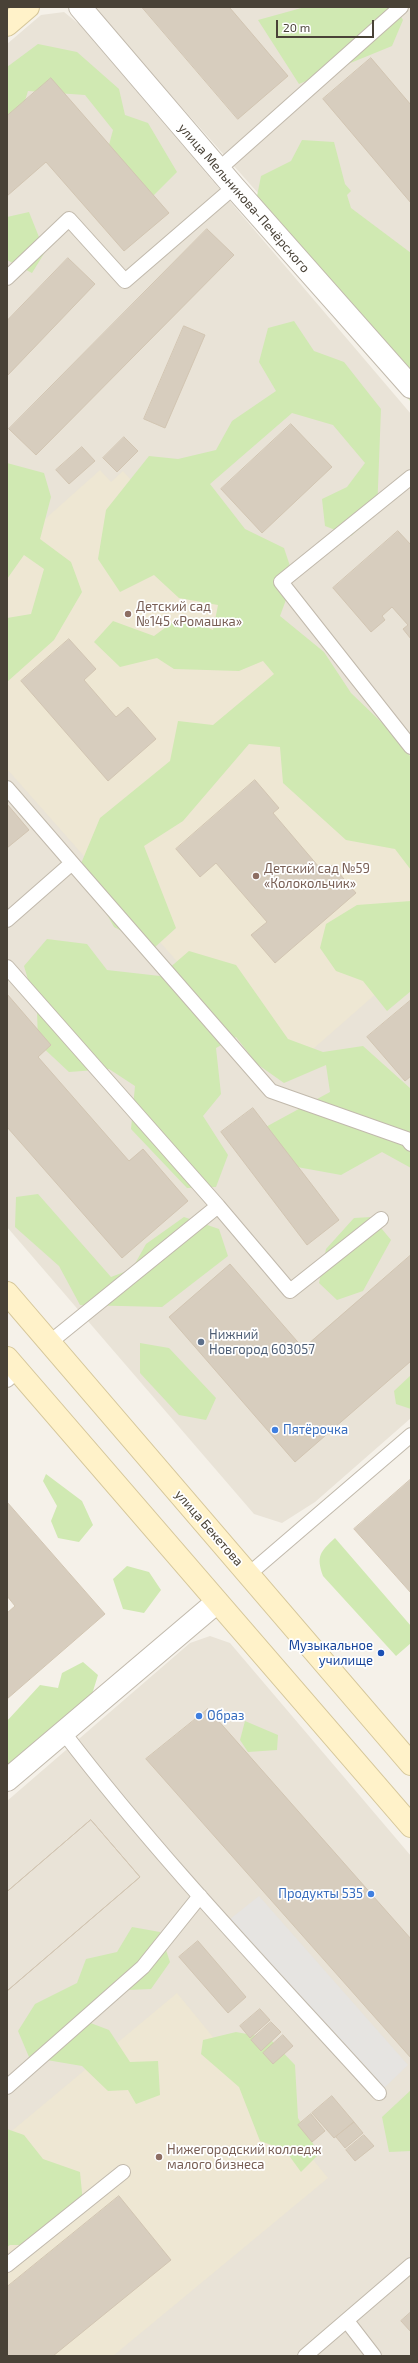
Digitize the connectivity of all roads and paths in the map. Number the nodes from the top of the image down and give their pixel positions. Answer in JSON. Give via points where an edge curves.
{"nodes":[{"id":1,"x":28,"y":7,"type":"edge"},
{"id":2,"x":80,"y":7,"type":"edge"},
{"id":3,"x":401,"y":7,"type":"edge"},
{"id":4,"x":7,"y":25,"type":"edge"},
{"id":5,"x":219,"y":169,"type":"junction"},
{"id":6,"x":234,"y":187,"type":"junction"},
{"id":7,"x":7,"y":278,"type":"edge"},
{"id":8,"x":411,"y":386,"type":"edge"},
{"id":9,"x":411,"y":477,"type":"edge"},
{"id":10,"x":411,"y":747,"type":"edge"},
{"id":11,"x":7,"y":788,"type":"edge"},
{"id":12,"x":72,"y":863,"type":"junction"},
{"id":13,"x":7,"y":920,"type":"edge"},
{"id":14,"x":7,"y":967,"type":"edge"},
{"id":15,"x":411,"y":1144,"type":"edge"},
{"id":16,"x":218,"y":1206,"type":"junction"},
{"id":17,"x":381,"y":1219,"type":"dead end"},
{"id":18,"x":7,"y":1293,"type":"edge"},
{"id":19,"x":49,"y":1343,"type":"junction"},
{"id":20,"x":11,"y":1369,"type":"edge"},
{"id":21,"x":411,"y":1435,"type":"edge"},
{"id":22,"x":249,"y":1574,"type":"junction"},
{"id":23,"x":217,"y":1602,"type":"junction"},
{"id":24,"x":64,"y":1734,"type":"junction"},
{"id":25,"x":411,"y":1764,"type":"edge"},
{"id":26,"x":7,"y":1780,"type":"edge"},
{"id":27,"x":411,"y":1826,"type":"edge"},
{"id":28,"x":200,"y":1896,"type":"junction"},
{"id":29,"x":7,"y":2087,"type":"edge"},
{"id":30,"x":379,"y":2093,"type":"dead end"},
{"id":31,"x":123,"y":2172,"type":"dead end"},
{"id":32,"x":9,"y":2260,"type":"edge"},
{"id":33,"x":411,"y":2265,"type":"edge"},
{"id":34,"x":347,"y":2321,"type":"junction"},
{"id":35,"x":305,"y":2356,"type":"edge"},
{"id":36,"x":374,"y":2356,"type":"edge"}],
"edges":[{"from":1,"to":4,"type":"main road"},
{"from":2,"to":5,"type":"street","name":"улица Мельникова-Печёрского"},
{"from":3,"to":5,"type":"lane"},
{"from":5,"to":6,"type":"street","name":"улица Мельникова-Печёрского"},
{"from":6,"to":7,"type":"lane","via":[[125,281],[69,219]]},
{"from":6,"to":8,"type":"street","name":"улица Мельникова-Печёрского"},
{"from":9,"to":10,"type":"lane","via":[[281,582]]},
{"from":11,"to":12,"type":"lane"},
{"from":12,"to":13,"type":"lane"},
{"from":12,"to":15,"type":"lane","via":[[271,1091],[407,1139]]},
{"from":14,"to":16,"type":"lane"},
{"from":16,"to":17,"type":"lane","via":[[290,1291]]},
{"from":16,"to":19,"type":"lane"},
{"from":18,"to":19,"type":"main road","name":"улица Бекетова"},
{"from":19,"to":22,"type":"main road","name":"улица Бекетова"},
{"from":20,"to":23,"type":"main road"},
{"from":21,"to":22,"type":"lane"},
{"from":22,"to":25,"type":"main road","name":"улица Бекетова"},
{"from":23,"to":24,"type":"street"},
{"from":23,"to":27,"type":"main road"},
{"from":24,"to":26,"type":"street"},
{"from":24,"to":28,"type":"lane"},
{"from":28,"to":29,"type":"lane","via":[[143,1967]]},
{"from":28,"to":30,"type":"lane"},
{"from":31,"to":32,"type":"lane"},
{"from":33,"to":34,"type":"lane"},
{"from":34,"to":35,"type":"lane"},
{"from":34,"to":36,"type":"lane"}]}
